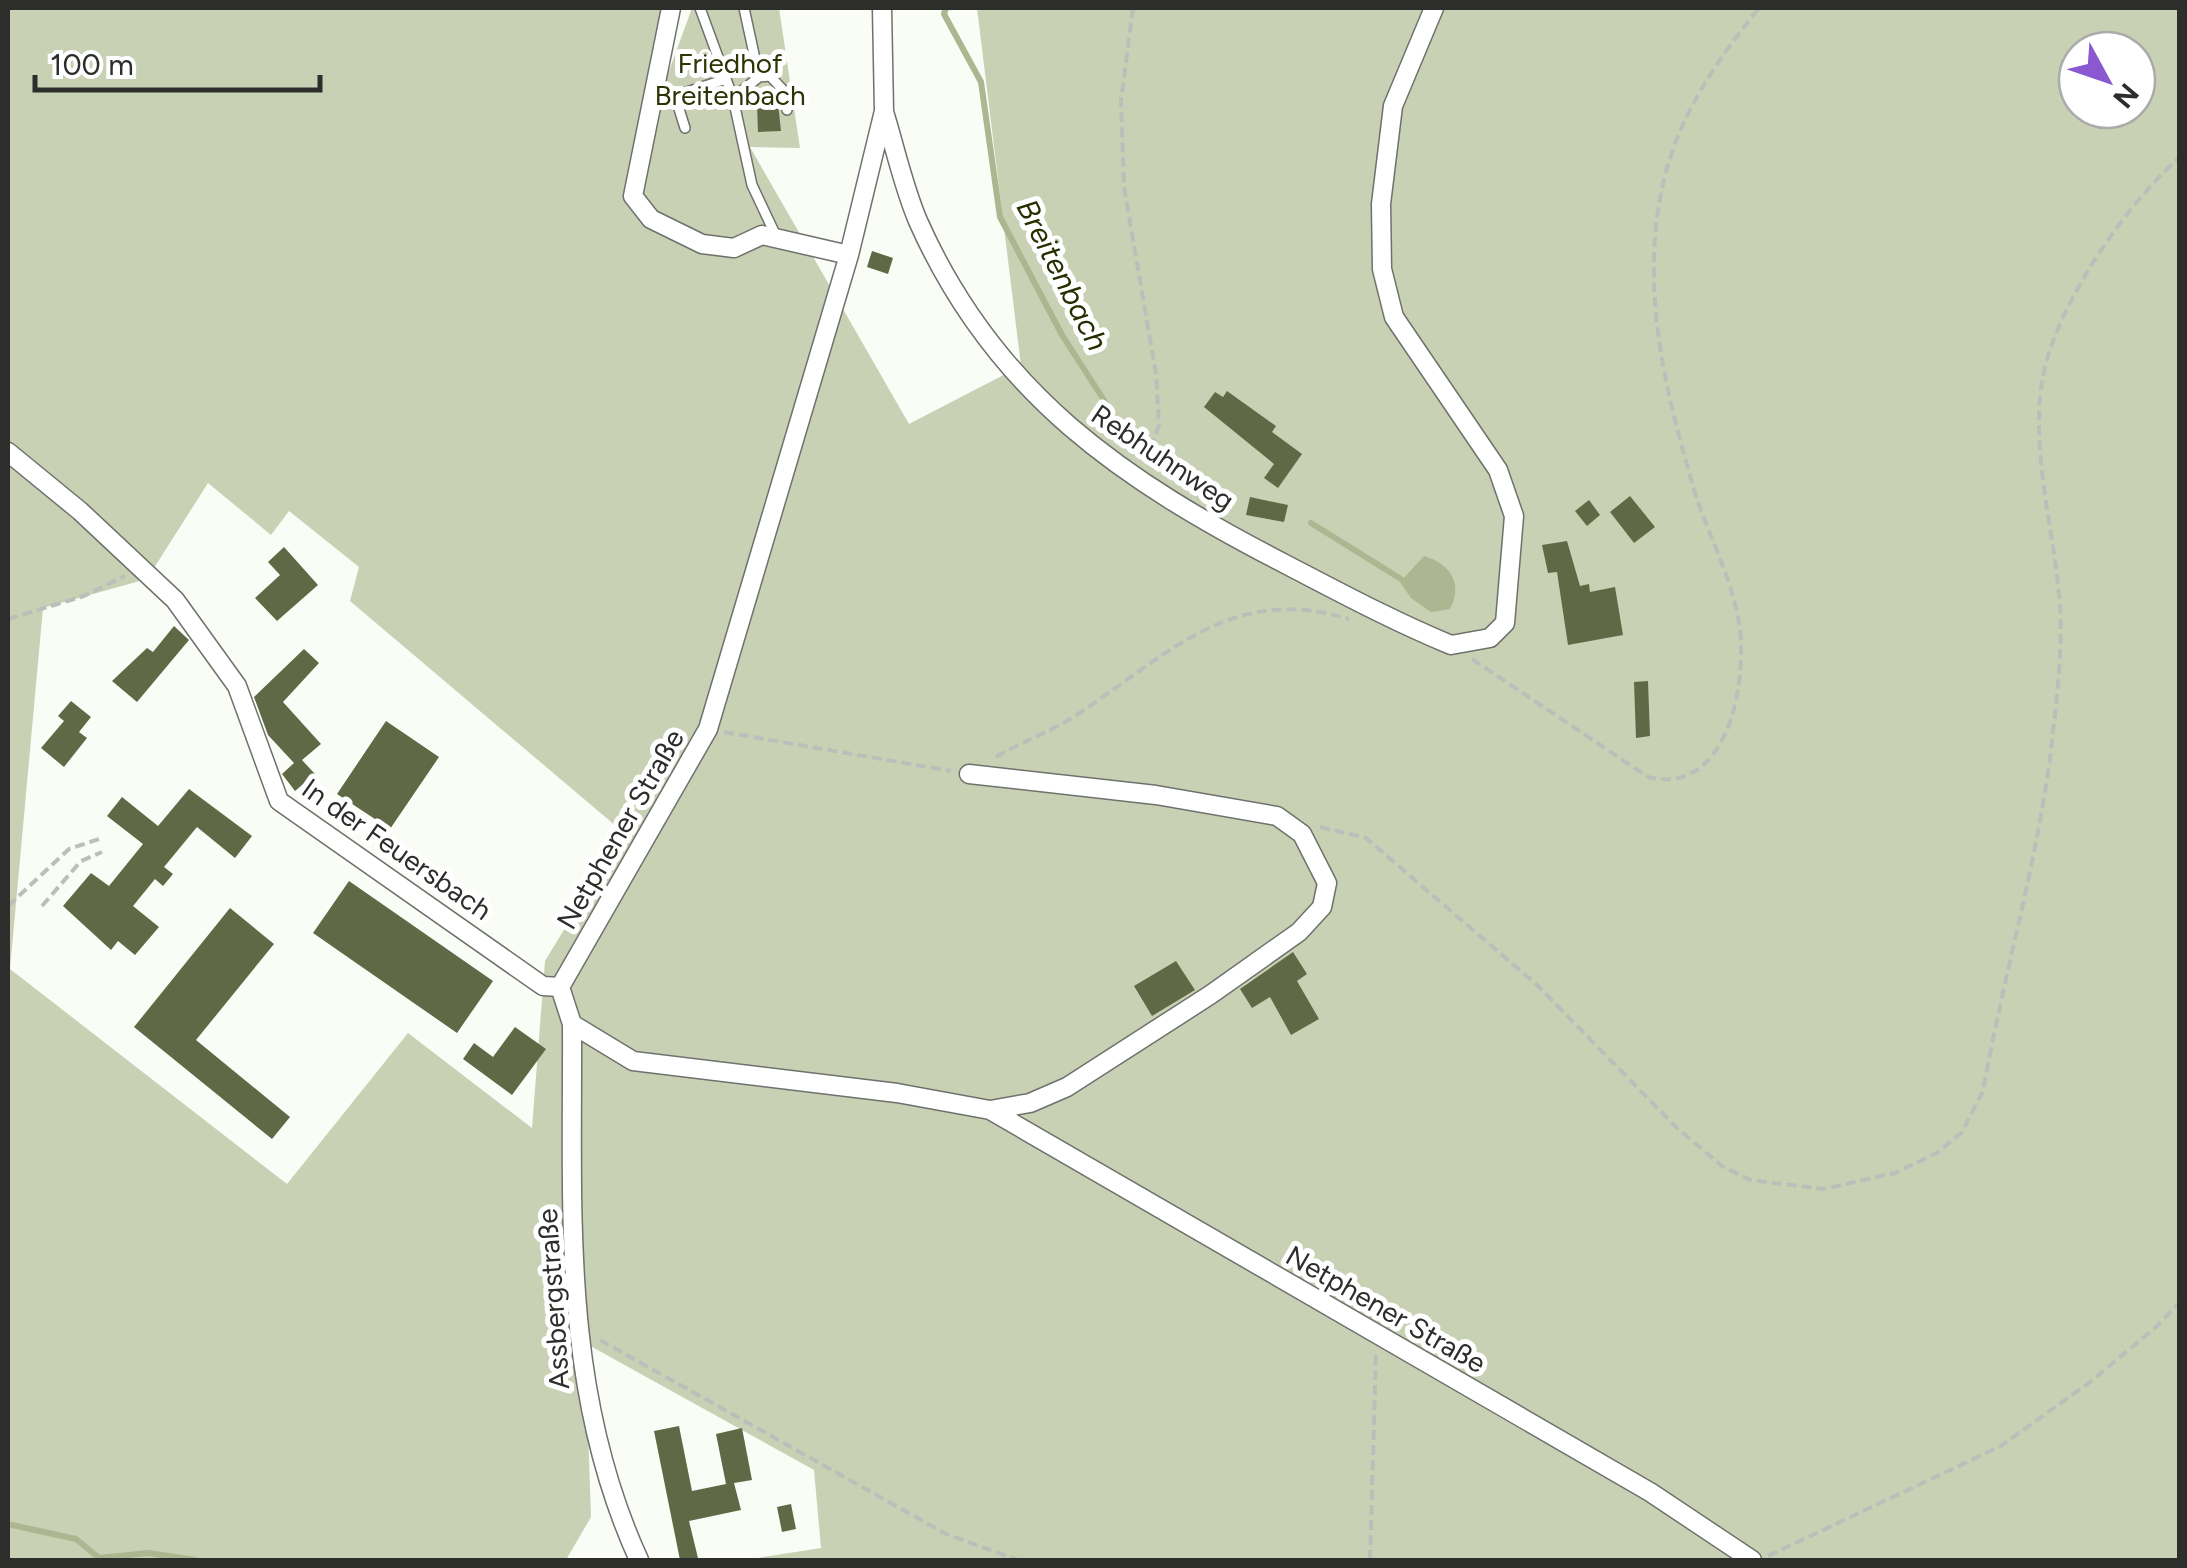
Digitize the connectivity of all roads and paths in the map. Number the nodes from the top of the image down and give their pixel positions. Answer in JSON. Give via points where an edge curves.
{"nodes":[{"id":1,"x":671,"y":8,"type":"edge"},
{"id":2,"x":700,"y":8,"type":"edge"},
{"id":3,"x":744,"y":8,"type":"edge"},
{"id":4,"x":882,"y":8,"type":"edge"},
{"id":5,"x":1132,"y":8,"type":"edge"},
{"id":6,"x":1434,"y":8,"type":"edge"},
{"id":7,"x":1758,"y":8,"type":"edge"},
{"id":8,"x":758,"y":77,"type":"junction"},
{"id":9,"x":726,"y":79,"type":"junction"},
{"id":10,"x":734,"y":98,"type":"junction"},
{"id":11,"x":787,"y":110,"type":"dead end"},
{"id":12,"x":884,"y":111,"type":"junction"},
{"id":13,"x":685,"y":128,"type":"dead end"},
{"id":14,"x":2180,"y":158,"type":"edge"},
{"id":15,"x":776,"y":236,"type":"junction"},
{"id":16,"x":849,"y":255,"type":"junction"},
{"id":17,"x":8,"y":452,"type":"edge"},
{"id":18,"x":1139,"y":481,"type":"junction"},
{"id":19,"x":140,"y":566,"type":"junction"},
{"id":20,"x":8,"y":619,"type":"edge"},
{"id":21,"x":1361,"y":622,"type":"dead end"},
{"id":22,"x":1451,"y":645,"type":"junction"},
{"id":23,"x":708,"y":729,"type":"junction"},
{"id":24,"x":969,"y":774,"type":"junction"},
{"id":25,"x":1312,"y":825,"type":"dead end"},
{"id":26,"x":99,"y":839,"type":"dead end"},
{"id":27,"x":102,"y":852,"type":"dead end"},
{"id":28,"x":8,"y":906,"type":"edge"},
{"id":29,"x":42,"y":906,"type":"dead end"},
{"id":30,"x":560,"y":987,"type":"junction"},
{"id":31,"x":572,"y":1024,"type":"junction"},
{"id":32,"x":990,"y":1110,"type":"junction"},
{"id":33,"x":2180,"y":1302,"type":"edge"},
{"id":34,"x":579,"y":1328,"type":"junction"},
{"id":35,"x":1377,"y":1334,"type":"junction"},
{"id":36,"x":639,"y":1560,"type":"edge"},
{"id":37,"x":1018,"y":1560,"type":"edge"},
{"id":38,"x":1370,"y":1560,"type":"edge"},
{"id":39,"x":1755,"y":1560,"type":"edge"}],
"edges":[{"from":1,"to":15,"type":"street","via":[[633,196],[651,219],[702,244],[734,248],[762,234]]},
{"from":2,"to":9,"type":"lane"},
{"from":3,"to":8,"type":"lane"},
{"from":4,"to":12,"type":"street","name":"Netphener Straße"},
{"from":5,"to":18,"type":"path","via":[[1121,100],[1124,187],[1159,425]]},
{"from":6,"to":22,"type":"street","via":[[1393,106],[1380,204],[1382,269],[1394,317],[1498,470],[1514,516],[1505,623],[1490,638]]},
{"from":7,"to":22,"type":"path","via":[[1681,122],[1662,182],[1653,294],[1693,487],[1741,644],[1723,742],[1680,780],[1648,776]]},
{"from":8,"to":10,"type":"lane"},
{"from":8,"to":11,"type":"lane","via":[[780,84]]},
{"from":9,"to":10,"type":"lane"},
{"from":9,"to":13,"type":"lane","via":[[675,96]]},
{"from":10,"to":15,"type":"lane","via":[[752,185]]},
{"from":12,"to":16,"type":"street","name":"Netphener Straße"},
{"from":12,"to":18,"type":"street","name":"Rebhuhnweg","via":[[917,219],[960,300],[1017,378],[1094,450]]},
{"from":14,"to":25,"type":"path","via":[[2140,200],[2074,298],[2053,338],[2041,387],[2060,609],[2051,750],[1983,1091],[1962,1132],[1937,1153],[1896,1173],[1824,1189],[1750,1180],[1722,1166],[1631,1085],[1537,985],[1366,838]]},
{"from":15,"to":16,"type":"street"},
{"from":16,"to":23,"type":"street","name":"Netphener Straße"},
{"from":17,"to":19,"type":"street","name":"In der Feuersbach"},
{"from":18,"to":22,"type":"street","name":"Rebhuhnweg","via":[[1186,512]]},
{"from":19,"to":20,"type":"path","via":[[84,596]]},
{"from":19,"to":30,"type":"street","name":"In der Feuersbach","via":[[175,600],[237,686],[279,801],[543,986]]},
{"from":21,"to":24,"type":"path","via":[[1318,610],[1277,610],[1194,632],[1060,726]]},
{"from":23,"to":24,"type":"path"},
{"from":23,"to":30,"type":"street","name":"Netphener Straße"},
{"from":24,"to":32,"type":"street","name":"Netphener Straße","via":[[1276,816],[1302,834],[1328,884],[1322,908],[1299,932],[1210,995],[1067,1087]]},
{"from":26,"to":28,"type":"path","via":[[69,849]]},
{"from":27,"to":29,"type":"path","via":[[81,861]]},
{"from":30,"to":31,"type":"street"},
{"from":31,"to":32,"type":"street","name":"Netphener Straße","via":[[633,1061]]},
{"from":31,"to":34,"type":"street","name":"Assbergstraße"},
{"from":32,"to":35,"type":"street","name":"Netphener Straße"},
{"from":33,"to":39,"type":"path","via":[[2002,1446]]},
{"from":34,"to":36,"type":"street","name":"Assbergstraße","via":[[596,1443]]},
{"from":34,"to":37,"type":"path","via":[[946,1534]]},
{"from":35,"to":38,"type":"path"},
{"from":35,"to":39,"type":"street","name":"Netphener Straße"}]}
